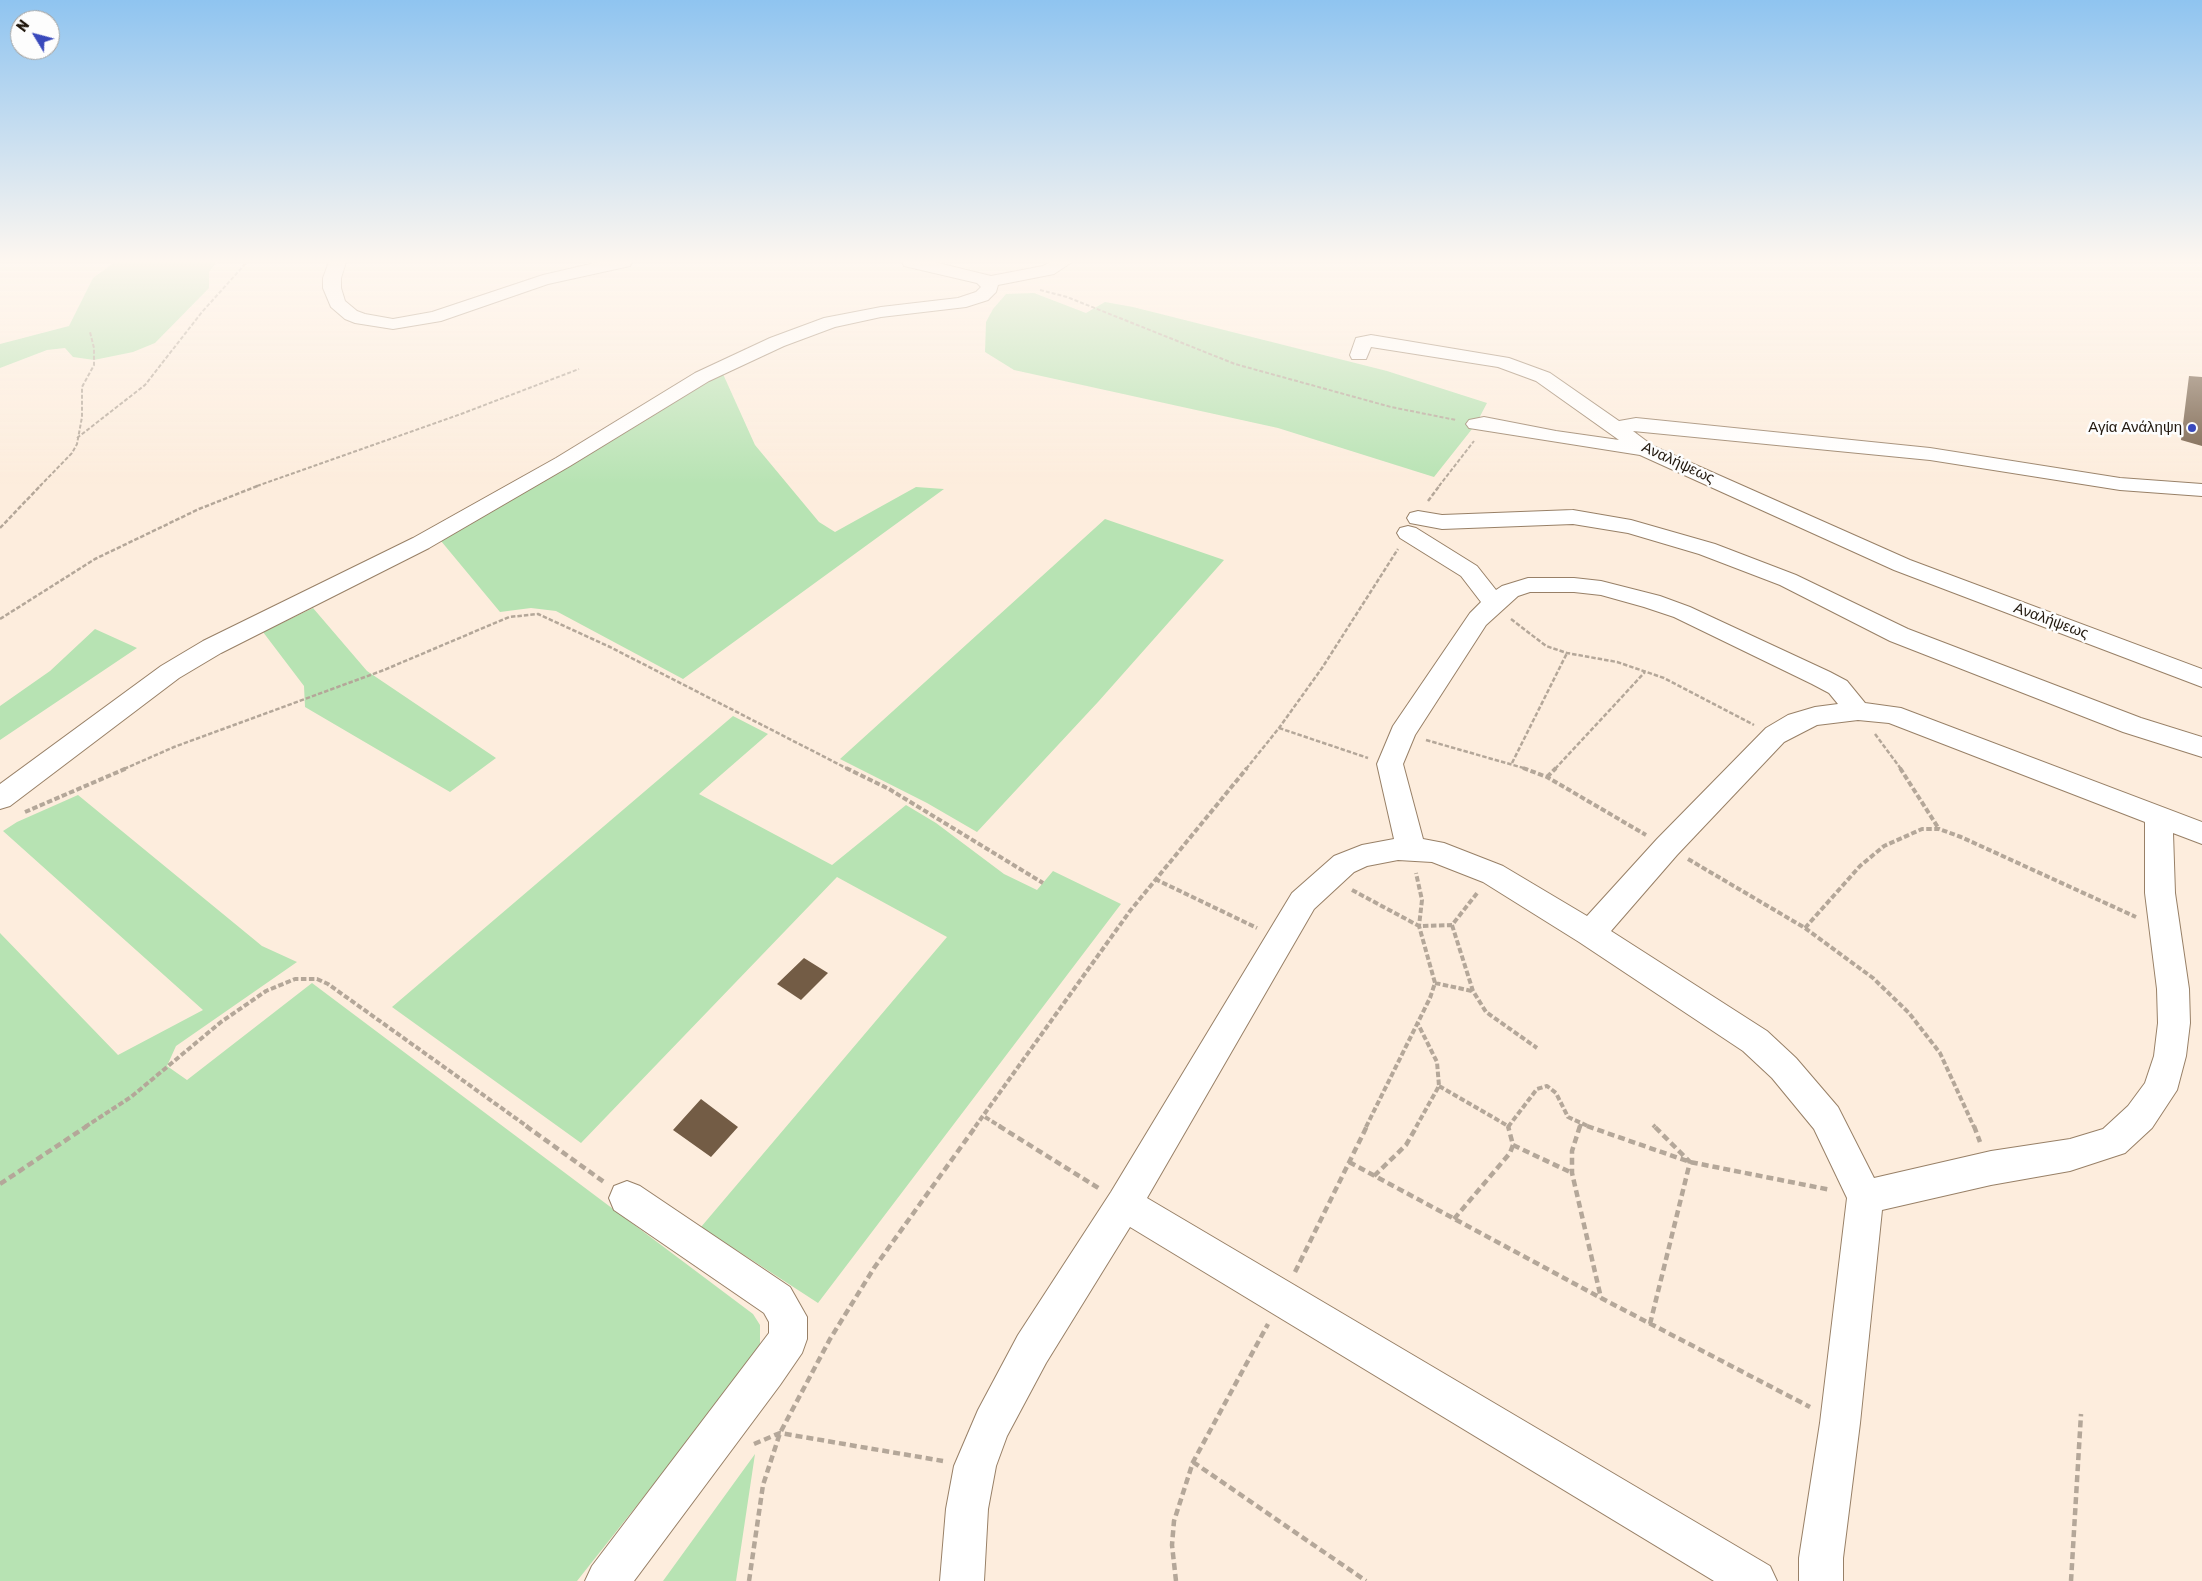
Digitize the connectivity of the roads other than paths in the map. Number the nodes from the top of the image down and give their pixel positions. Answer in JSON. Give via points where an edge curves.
{"nodes":[{"id":1,"x":795,"y":336,"type":"edge"},
{"id":2,"x":1359,"y":355,"type":"dead end"},
{"id":3,"x":1480,"y":424,"type":"road end"},
{"id":4,"x":1620,"y":431,"type":"junction"},
{"id":5,"x":1646,"y":450,"type":"junction"},
{"id":6,"x":2202,"y":490,"type":"edge"},
{"id":7,"x":1494,"y":603,"type":"junction"},
{"id":8,"x":2202,"y":678,"type":"edge"},
{"id":9,"x":1858,"y":711,"type":"junction"},
{"id":10,"x":2202,"y":747,"type":"edge"},
{"id":11,"x":0,"y":799,"type":"edge"},
{"id":12,"x":2159,"y":818,"type":"junction"},
{"id":13,"x":2202,"y":833,"type":"edge"},
{"id":14,"x":1411,"y":849,"type":"junction"},
{"id":15,"x":1590,"y":934,"type":"junction"},
{"id":16,"x":1865,"y":1197,"type":"junction"},
{"id":17,"x":627,"y":1198,"type":"road end"},
{"id":18,"x":1124,"y":1204,"type":"junction"},
{"id":19,"x":607,"y":1581,"type":"edge"},
{"id":20,"x":962,"y":1581,"type":"edge"},
{"id":21,"x":1755,"y":1581,"type":"edge"},
{"id":22,"x":1821,"y":1581,"type":"edge"}],
"edges":[{"from":1,"to":11,"type":"street","via":[[702,377],[422,543],[212,647],[170,672]]},
{"from":2,"to":4,"type":"street","via":[[1363,342],[1370,341],[1502,362],[1543,377]]},
{"from":3,"to":5,"type":"street"},
{"from":4,"to":5,"type":"street","name":"Αναλήψεως"},
{"from":4,"to":6,"type":"street","name":"Αναλήψεως","via":[[1624,426],[1636,424],[1930,454],[2120,484]]},
{"from":5,"to":8,"type":"street","name":"Αναλήψεως","via":[[1902,565]]},
{"from":7,"to":9,"type":"street","via":[[1528,585],[1547,584],[1601,588],[1652,601],[1682,612],[1838,687]]},
{"from":7,"to":10,"type":"street","via":[[1469,571],[1413,525],[1541,517],[1590,519],[1631,527],[1707,550],[1788,580],[1900,635],[2132,726]]},
{"from":7,"to":14,"type":"street","via":[[1478,619],[1402,733],[1390,764]]},
{"from":9,"to":12,"type":"street","via":[[1892,714]]},
{"from":9,"to":15,"type":"street","via":[[1815,716],[1775,735]]},
{"from":12,"to":13,"type":"street"},
{"from":12,"to":16,"type":"street","via":[[2160,893],[2174,1023],[2170,1056],[2160,1090],[2140,1117],[2113,1142],[2070,1155],[1991,1168]]},
{"from":14,"to":15,"type":"street","via":[[1449,855],[1493,874]]},
{"from":14,"to":18,"type":"street","via":[[1362,856],[1344,864],[1303,901]]},
{"from":15,"to":16,"type":"street","via":[[1737,1028],[1770,1055],[1826,1118]]},
{"from":16,"to":22,"type":"street","via":[[1840,1423],[1821,1558]]},
{"from":17,"to":19,"type":"street","via":[[777,1300],[788,1317],[788,1339]]},
{"from":18,"to":20,"type":"street","via":[[1032,1349],[992,1424],[975,1466],[967,1509]]},
{"from":18,"to":21,"type":"street"}]}
